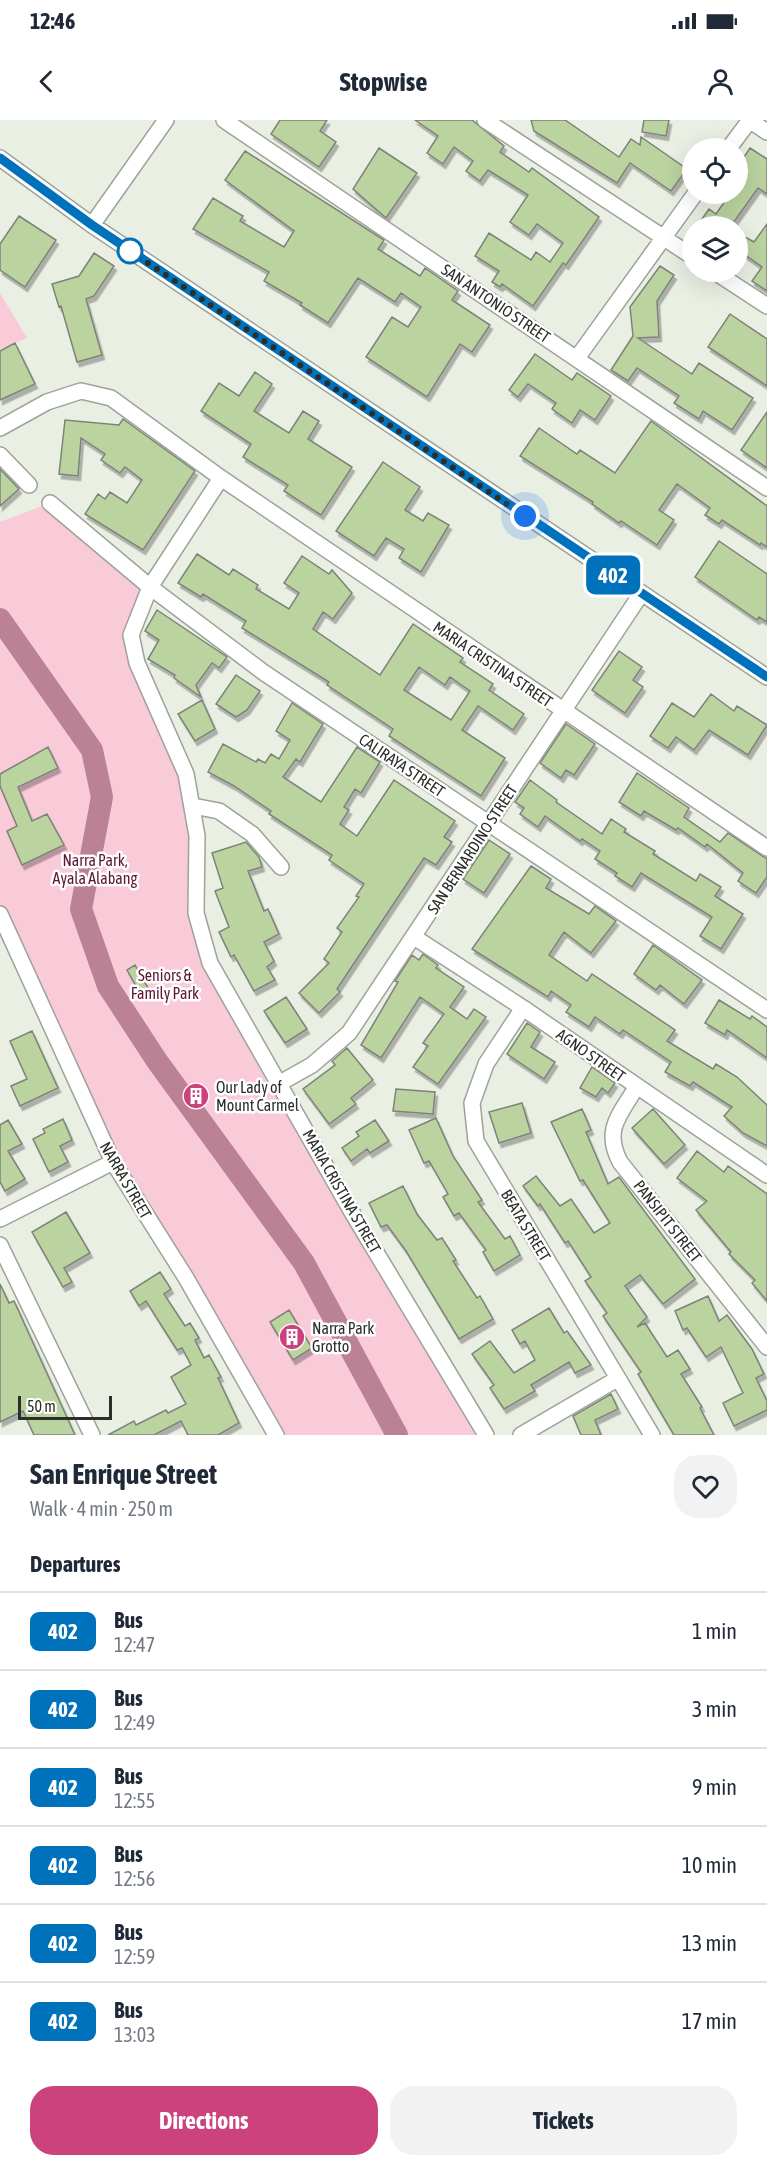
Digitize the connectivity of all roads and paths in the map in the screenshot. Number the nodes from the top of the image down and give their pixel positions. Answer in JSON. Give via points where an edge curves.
{"nodes":[{"id":1,"x":166,"y":120,"type":"edge"},
{"id":2,"x":224,"y":120,"type":"edge"},
{"id":3,"x":486,"y":120,"type":"edge"},
{"id":4,"x":750,"y":120,"type":"edge"},
{"id":5,"x":767,"y":132,"type":"edge"},
{"id":6,"x":736,"y":138,"type":"edge"},
{"id":7,"x":0,"y":158,"type":"edge"},
{"id":8,"x":688,"y":204,"type":"edge"},
{"id":9,"x":92,"y":225,"type":"junction"},
{"id":10,"x":663,"y":237,"type":"junction"},
{"id":11,"x":682,"y":250,"type":"edge"},
{"id":12,"x":730,"y":282,"type":"edge"},
{"id":13,"x":767,"y":306,"type":"edge"},
{"id":14,"x":577,"y":358,"type":"junction"},
{"id":15,"x":0,"y":428,"type":"edge"},
{"id":16,"x":0,"y":455,"type":"edge"},
{"id":17,"x":222,"y":478,"type":"junction"},
{"id":18,"x":29,"y":485,"type":"dead end"},
{"id":19,"x":767,"y":488,"type":"edge"},
{"id":20,"x":50,"y":503,"type":"dead end"},
{"id":21,"x":150,"y":587,"type":"junction"},
{"id":22,"x":641,"y":594,"type":"junction"},
{"id":23,"x":767,"y":677,"type":"edge"},
{"id":24,"x":561,"y":711,"type":"junction"},
{"id":25,"x":193,"y":806,"type":"junction"},
{"id":26,"x":489,"y":824,"type":"junction"},
{"id":27,"x":767,"y":848,"type":"edge"},
{"id":28,"x":281,"y":867,"type":"dead end"},
{"id":29,"x":0,"y":914,"type":"edge"},
{"id":30,"x":414,"y":937,"type":"junction"},
{"id":31,"x":523,"y":1008,"type":"junction"},
{"id":32,"x":767,"y":1010,"type":"edge"},
{"id":33,"x":280,"y":1083,"type":"junction"},
{"id":34,"x":637,"y":1086,"type":"junction"},
{"id":35,"x":113,"y":1162,"type":"junction"},
{"id":36,"x":767,"y":1175,"type":"edge"},
{"id":37,"x":0,"y":1219,"type":"edge"},
{"id":38,"x":0,"y":1245,"type":"edge"},
{"id":39,"x":767,"y":1347,"type":"edge"},
{"id":40,"x":616,"y":1379,"type":"junction"},
{"id":41,"x":92,"y":1435,"type":"edge"},
{"id":42,"x":276,"y":1435,"type":"edge"},
{"id":43,"x":486,"y":1435,"type":"edge"},
{"id":44,"x":521,"y":1435,"type":"edge"},
{"id":45,"x":652,"y":1435,"type":"edge"}],
"edges":[{"from":1,"to":9,"type":"street"},
{"from":2,"to":14,"type":"street","name":"SAN ANTONIO STREET"},
{"from":3,"to":10,"type":"street"},
{"from":4,"to":5,"type":"street"},
{"from":4,"to":6,"type":"street"},
{"from":7,"to":9,"type":"street"},
{"from":8,"to":10,"type":"street"},
{"from":9,"to":22,"type":"street"},
{"from":10,"to":11,"type":"street"},
{"from":10,"to":14,"type":"street"},
{"from":12,"to":13,"type":"street"},
{"from":14,"to":19,"type":"street","name":"SAN ANTONIO STREET"},
{"from":15,"to":17,"type":"street","name":"MARIA CRISTINA STREET","via":[[47,402],[81,392],[111,398]]},
{"from":16,"to":18,"type":"street"},
{"from":17,"to":21,"type":"street","name":"MARIA CRISTINA STREET"},
{"from":17,"to":24,"type":"street","name":"MARIA CRISTINA STREET"},
{"from":20,"to":21,"type":"street","name":"CALIRAYA STREET"},
{"from":21,"to":25,"type":"street","name":"MARIA CRISTINA STREET","via":[[130,635],[137,663],[186,774]]},
{"from":21,"to":26,"type":"street","name":"CALIRAYA STREET","via":[[263,672]]},
{"from":22,"to":23,"type":"street"},
{"from":22,"to":24,"type":"street","name":"SAN BERNARDINO STREET"},
{"from":24,"to":26,"type":"street","name":"SAN BERNARDINO STREET"},
{"from":24,"to":27,"type":"street","name":"MARIA CRISTINA STREET"},
{"from":25,"to":28,"type":"street","via":[[219,811],[252,834]]},
{"from":25,"to":33,"type":"street","name":"MARIA CRISTINA STREET","via":[[196,913],[210,963]]},
{"from":26,"to":30,"type":"street","name":"SAN BERNARDINO STREET"},
{"from":26,"to":32,"type":"street","name":"CALIRAYA STREET"},
{"from":29,"to":35,"type":"street","name":"NARRA STREET"},
{"from":30,"to":31,"type":"street","name":"AGNO STREET"},
{"from":30,"to":33,"type":"street","name":"SAN BERNARDINO STREET","via":[[349,1033],[312,1065]]},
{"from":31,"to":34,"type":"street","name":"AGNO STREET"},
{"from":31,"to":40,"type":"street","name":"BEATA STREET","via":[[486,1064],[479,1083],[472,1103],[476,1141]]},
{"from":33,"to":43,"type":"street","name":"MARIA CRISTINA STREET","via":[[353,1214]]},
{"from":34,"to":36,"type":"street","name":"AGNO STREET"},
{"from":34,"to":39,"type":"street","name":"PANSIPIT STREET","via":[[611,1131],[612,1146],[620,1162]]},
{"from":35,"to":37,"type":"street"},
{"from":35,"to":42,"type":"street","name":"NARRA STREET","via":[[186,1278]]},
{"from":38,"to":41,"type":"street"},
{"from":40,"to":44,"type":"street"},
{"from":40,"to":45,"type":"street","name":"BEATA STREET"}]}
